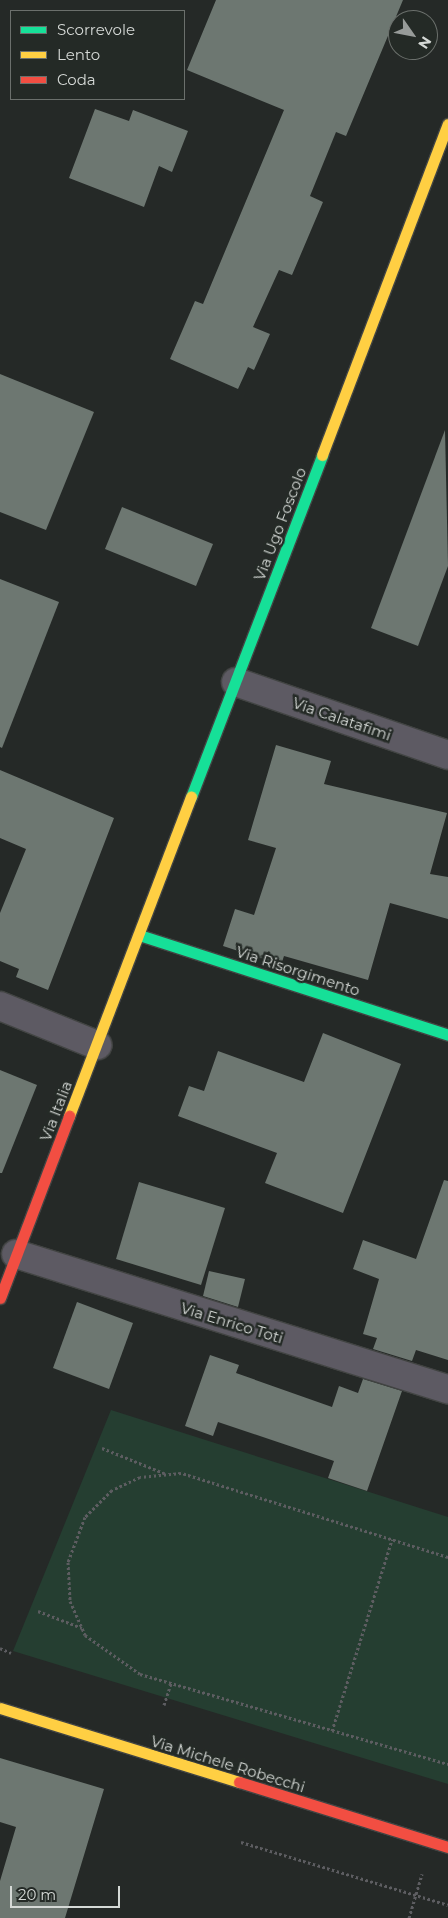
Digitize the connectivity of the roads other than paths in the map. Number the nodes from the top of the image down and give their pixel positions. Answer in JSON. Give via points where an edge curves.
{"nodes":[{"id":1,"x":448,"y":124,"type":"edge"},
{"id":2,"x":236,"y":682,"type":"junction"},
{"id":3,"x":448,"y":755,"type":"edge"},
{"id":4,"x":139,"y":935,"type":"junction"},
{"id":5,"x":0,"y":1006,"type":"edge"},
{"id":6,"x":448,"y":1035,"type":"edge"},
{"id":7,"x":97,"y":1045,"type":"junction"},
{"id":8,"x":16,"y":1254,"type":"junction"},
{"id":9,"x":0,"y":1298,"type":"edge"},
{"id":10,"x":448,"y":1389,"type":"edge"},
{"id":11,"x":0,"y":1708,"type":"edge"},
{"id":12,"x":448,"y":1847,"type":"edge"}],
"edges":[{"from":1,"to":2,"type":"street","name":"Via Ugo Foscolo"},
{"from":2,"to":3,"type":"street","name":"Via Calatafimi"},
{"from":2,"to":4,"type":"street","name":"Via Ugo Foscolo"},
{"from":4,"to":6,"type":"street","name":"Via Risorgimento"},
{"from":4,"to":7,"type":"street","name":"Via Italia"},
{"from":5,"to":7,"type":"street"},
{"from":7,"to":8,"type":"street","name":"Via Italia"},
{"from":8,"to":9,"type":"street","name":"Via Italia"},
{"from":8,"to":10,"type":"street","name":"Via Enrico Toti"},
{"from":11,"to":12,"type":"street","name":"Via Michele Robecchi"}]}
